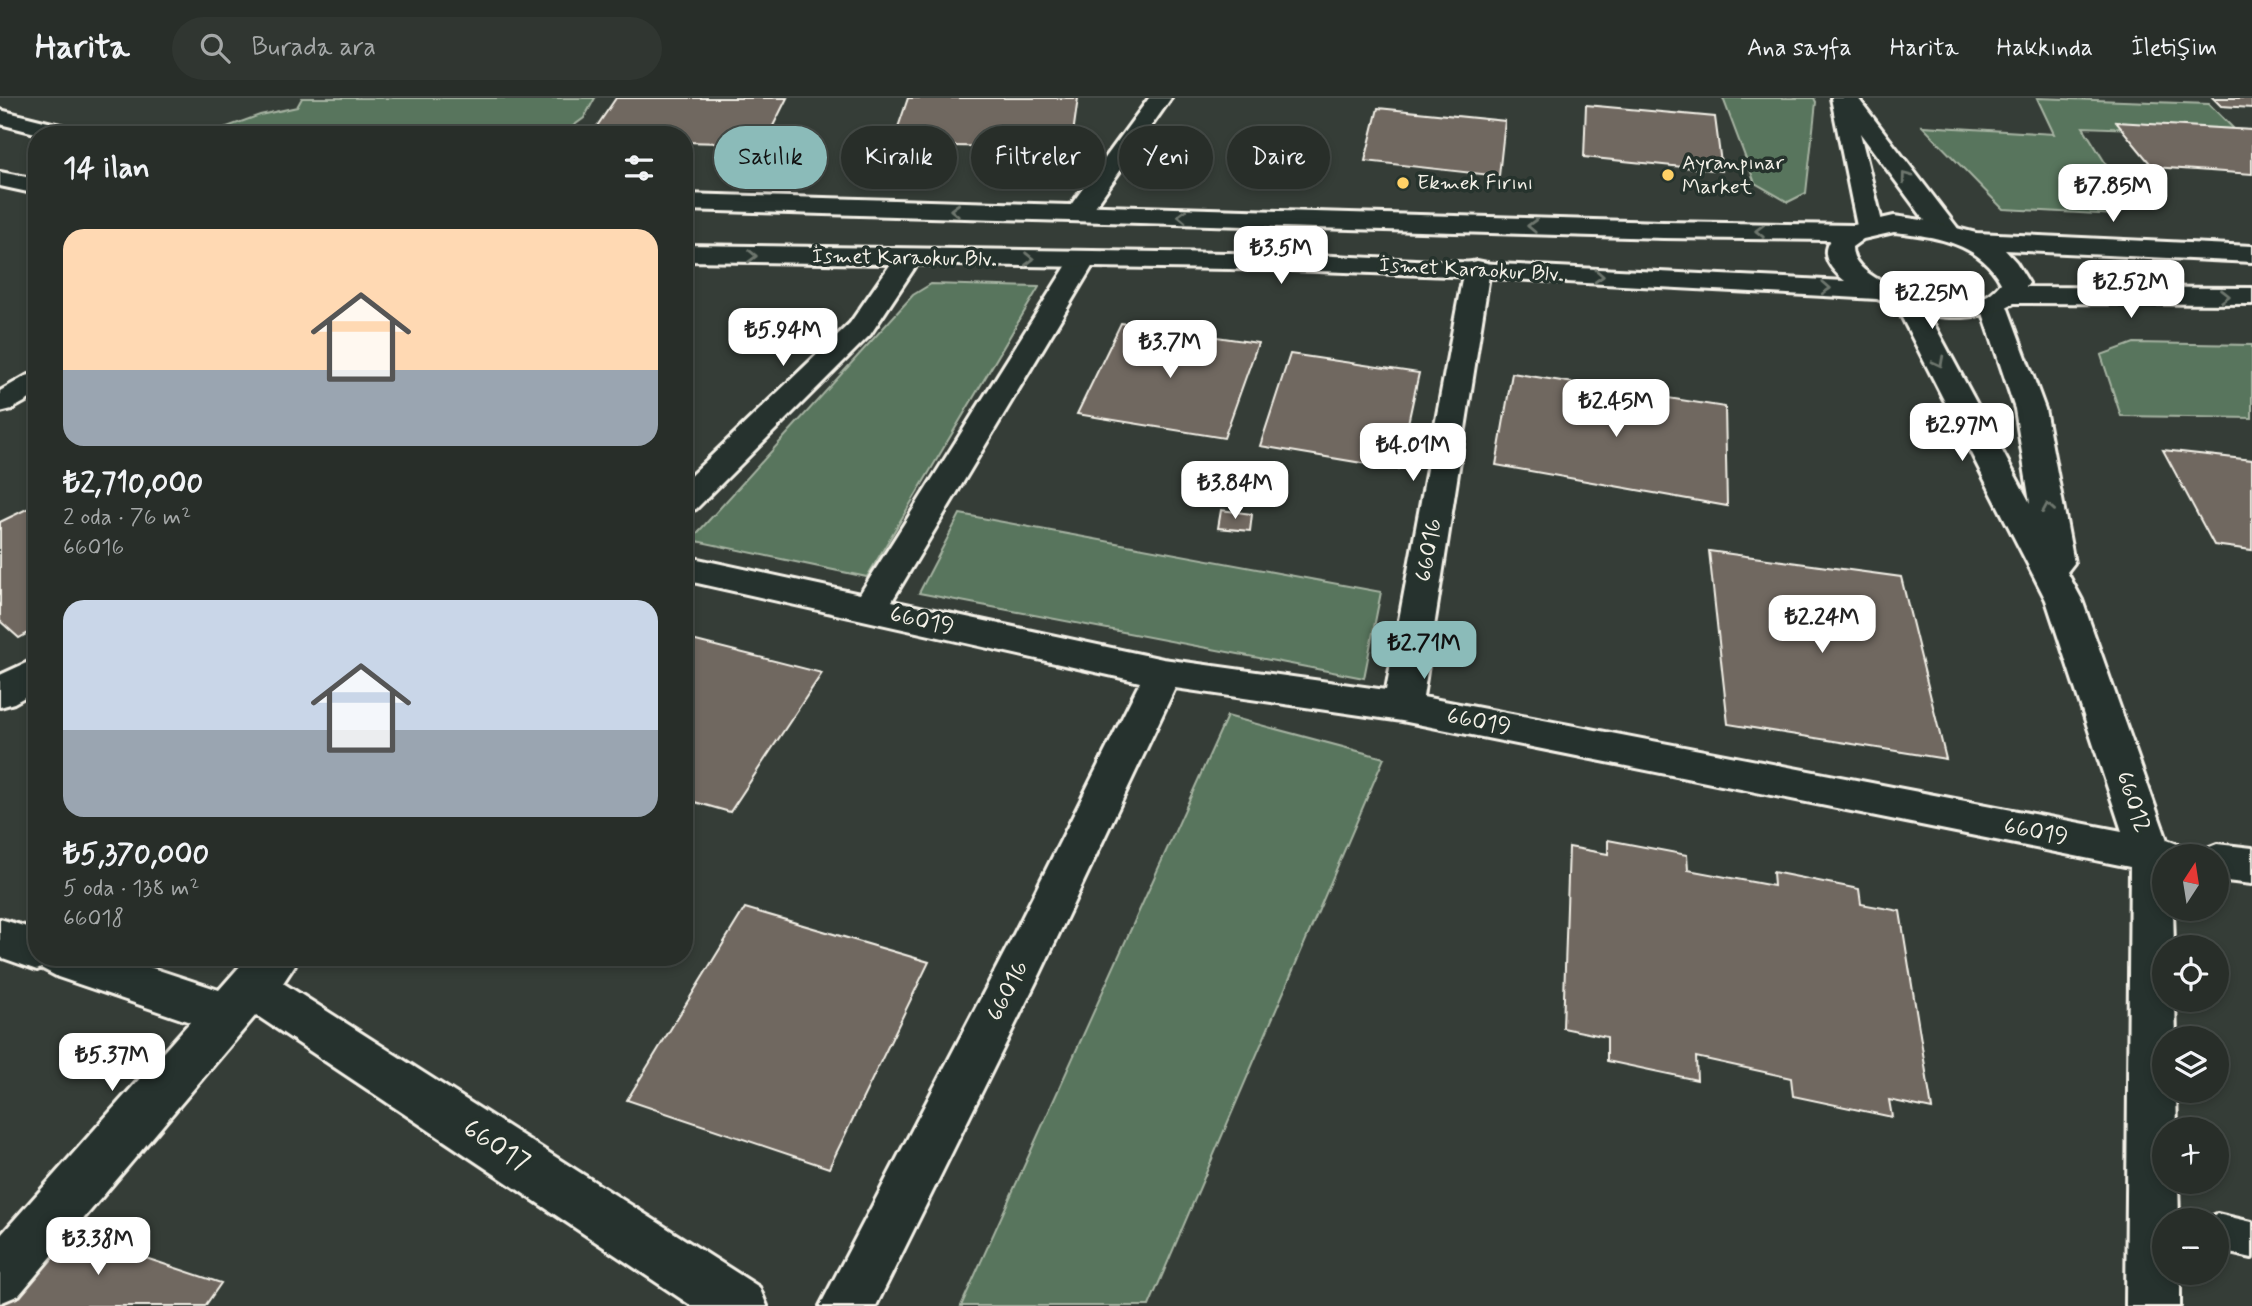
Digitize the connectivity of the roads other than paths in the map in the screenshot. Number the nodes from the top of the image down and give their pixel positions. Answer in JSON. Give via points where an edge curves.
{"nodes":[{"id":1,"x":1160,"y":98,"type":"edge"},
{"id":2,"x":1840,"y":98,"type":"edge"},
{"id":3,"x":1846,"y":98,"type":"edge"},
{"id":4,"x":0,"y":117,"type":"edge"},
{"id":5,"x":36,"y":126,"type":"edge"},
{"id":6,"x":0,"y":179,"type":"edge"},
{"id":7,"x":28,"y":185,"type":"edge"},
{"id":8,"x":693,"y":202,"type":"edge"},
{"id":9,"x":1078,"y":214,"type":"junction"},
{"id":10,"x":1861,"y":229,"type":"junction"},
{"id":11,"x":1947,"y":232,"type":"junction"},
{"id":12,"x":1972,"y":241,"type":"junction"},
{"id":13,"x":693,"y":253,"type":"edge"},
{"id":14,"x":2252,"y":254,"type":"edge"},
{"id":15,"x":908,"y":258,"type":"junction"},
{"id":16,"x":1083,"y":260,"type":"junction"},
{"id":17,"x":1477,"y":269,"type":"junction"},
{"id":18,"x":1893,"y":296,"type":"junction"},
{"id":19,"x":2252,"y":296,"type":"edge"},
{"id":20,"x":2002,"y":300,"type":"junction"},
{"id":21,"x":28,"y":387,"type":"edge"},
{"id":22,"x":0,"y":403,"type":"edge"},
{"id":23,"x":28,"y":410,"type":"edge"},
{"id":24,"x":693,"y":492,"type":"edge"},
{"id":25,"x":693,"y":570,"type":"edge"},
{"id":26,"x":2064,"y":600,"type":"junction"},
{"id":27,"x":869,"y":609,"type":"junction"},
{"id":28,"x":1163,"y":673,"type":"junction"},
{"id":29,"x":28,"y":676,"type":"edge"},
{"id":30,"x":0,"y":693,"type":"edge"},
{"id":31,"x":1402,"y":707,"type":"junction"},
{"id":32,"x":2154,"y":844,"type":"edge"},
{"id":33,"x":2152,"y":855,"type":"edge"},
{"id":34,"x":2230,"y":863,"type":"edge"},
{"id":35,"x":2252,"y":866,"type":"edge"},
{"id":36,"x":2158,"y":921,"type":"edge"},
{"id":37,"x":0,"y":938,"type":"edge"},
{"id":38,"x":28,"y":947,"type":"edge"},
{"id":39,"x":118,"y":966,"type":"edge"},
{"id":40,"x":252,"y":986,"type":"edge"},
{"id":41,"x":2159,"y":1208,"type":"edge"},
{"id":42,"x":2229,"y":1235,"type":"edge"},
{"id":43,"x":2252,"y":1240,"type":"edge"},
{"id":44,"x":0,"y":1276,"type":"edge"},
{"id":45,"x":2154,"y":1285,"type":"edge"},
{"id":46,"x":740,"y":1306,"type":"edge"},
{"id":47,"x":847,"y":1306,"type":"edge"},
{"id":48,"x":2153,"y":1306,"type":"edge"}],
"edges":[{"from":1,"to":9,"type":"street"},
{"from":2,"to":10,"type":"street"},
{"from":11,"to":3,"type":"street","one_way":true},
{"from":4,"to":5,"type":"street"},
{"from":6,"to":7,"type":"street"},
{"from":9,"to":8,"type":"street","name":"İsmet Karaokur Blv.","one_way":true},
{"from":10,"to":9,"type":"street","name":"İsmet Karaokur Blv.","one_way":true,"via":[[1664,230]]},
{"from":10,"to":11,"type":"street","name":"İsmet Karaokur Blv.","via":[[1920,226]]},
{"from":10,"to":18,"type":"street","via":[[1841,241],[1838,253],[1858,279]]},
{"from":11,"to":12,"type":"street","name":"İsmet Karaokur Blv."},
{"from":12,"to":14,"type":"street"},
{"from":12,"to":20,"type":"street","name":"66012","via":[[2010,268],[2015,283]]},
{"from":13,"to":15,"type":"street","name":"İsmet Karaokur Blv.","one_way":true},
{"from":15,"to":16,"type":"street","name":"İsmet Karaokur Blv.","one_way":true},
{"from":15,"to":24,"type":"street","via":[[860,329]]},
{"from":16,"to":17,"type":"street","name":"İsmet Karaokur Blv."},
{"from":16,"to":27,"type":"street"},
{"from":17,"to":18,"type":"street","name":"İsmet Karaokur Blv.","one_way":true},
{"from":17,"to":31,"type":"street","name":"66016"},
{"from":18,"to":20,"type":"street","name":"İsmet Karaokur Blv.","via":[[1940,308],[1970,309]]},
{"from":18,"to":26,"type":"street","name":"66012","one_way":true},
{"from":20,"to":19,"type":"street","name":"İsmet Karaokur Blv.","one_way":true},
{"from":26,"to":20,"type":"street","name":"66012","one_way":true,"via":[[2030,408]]},
{"from":21,"to":22,"type":"street"},
{"from":22,"to":23,"type":"street"},
{"from":25,"to":27,"type":"street","name":"66019"},
{"from":26,"to":32,"type":"street","name":"66012"},
{"from":27,"to":28,"type":"street","name":"66019"},
{"from":28,"to":31,"type":"street","name":"66019"},
{"from":28,"to":47,"type":"street","name":"66016","via":[[1024,960]]},
{"from":29,"to":30,"type":"street"},
{"from":31,"to":33,"type":"street","name":"66019"},
{"from":34,"to":35,"type":"street"},
{"from":36,"to":41,"type":"street","name":"66012"},
{"from":37,"to":38,"type":"street"},
{"from":39,"to":40,"type":"street","name":"66017"},
{"from":40,"to":44,"type":"street"},
{"from":40,"to":46,"type":"street","name":"66017"},
{"from":42,"to":43,"type":"lane"},
{"from":45,"to":48,"type":"street","name":"66012"}]}
